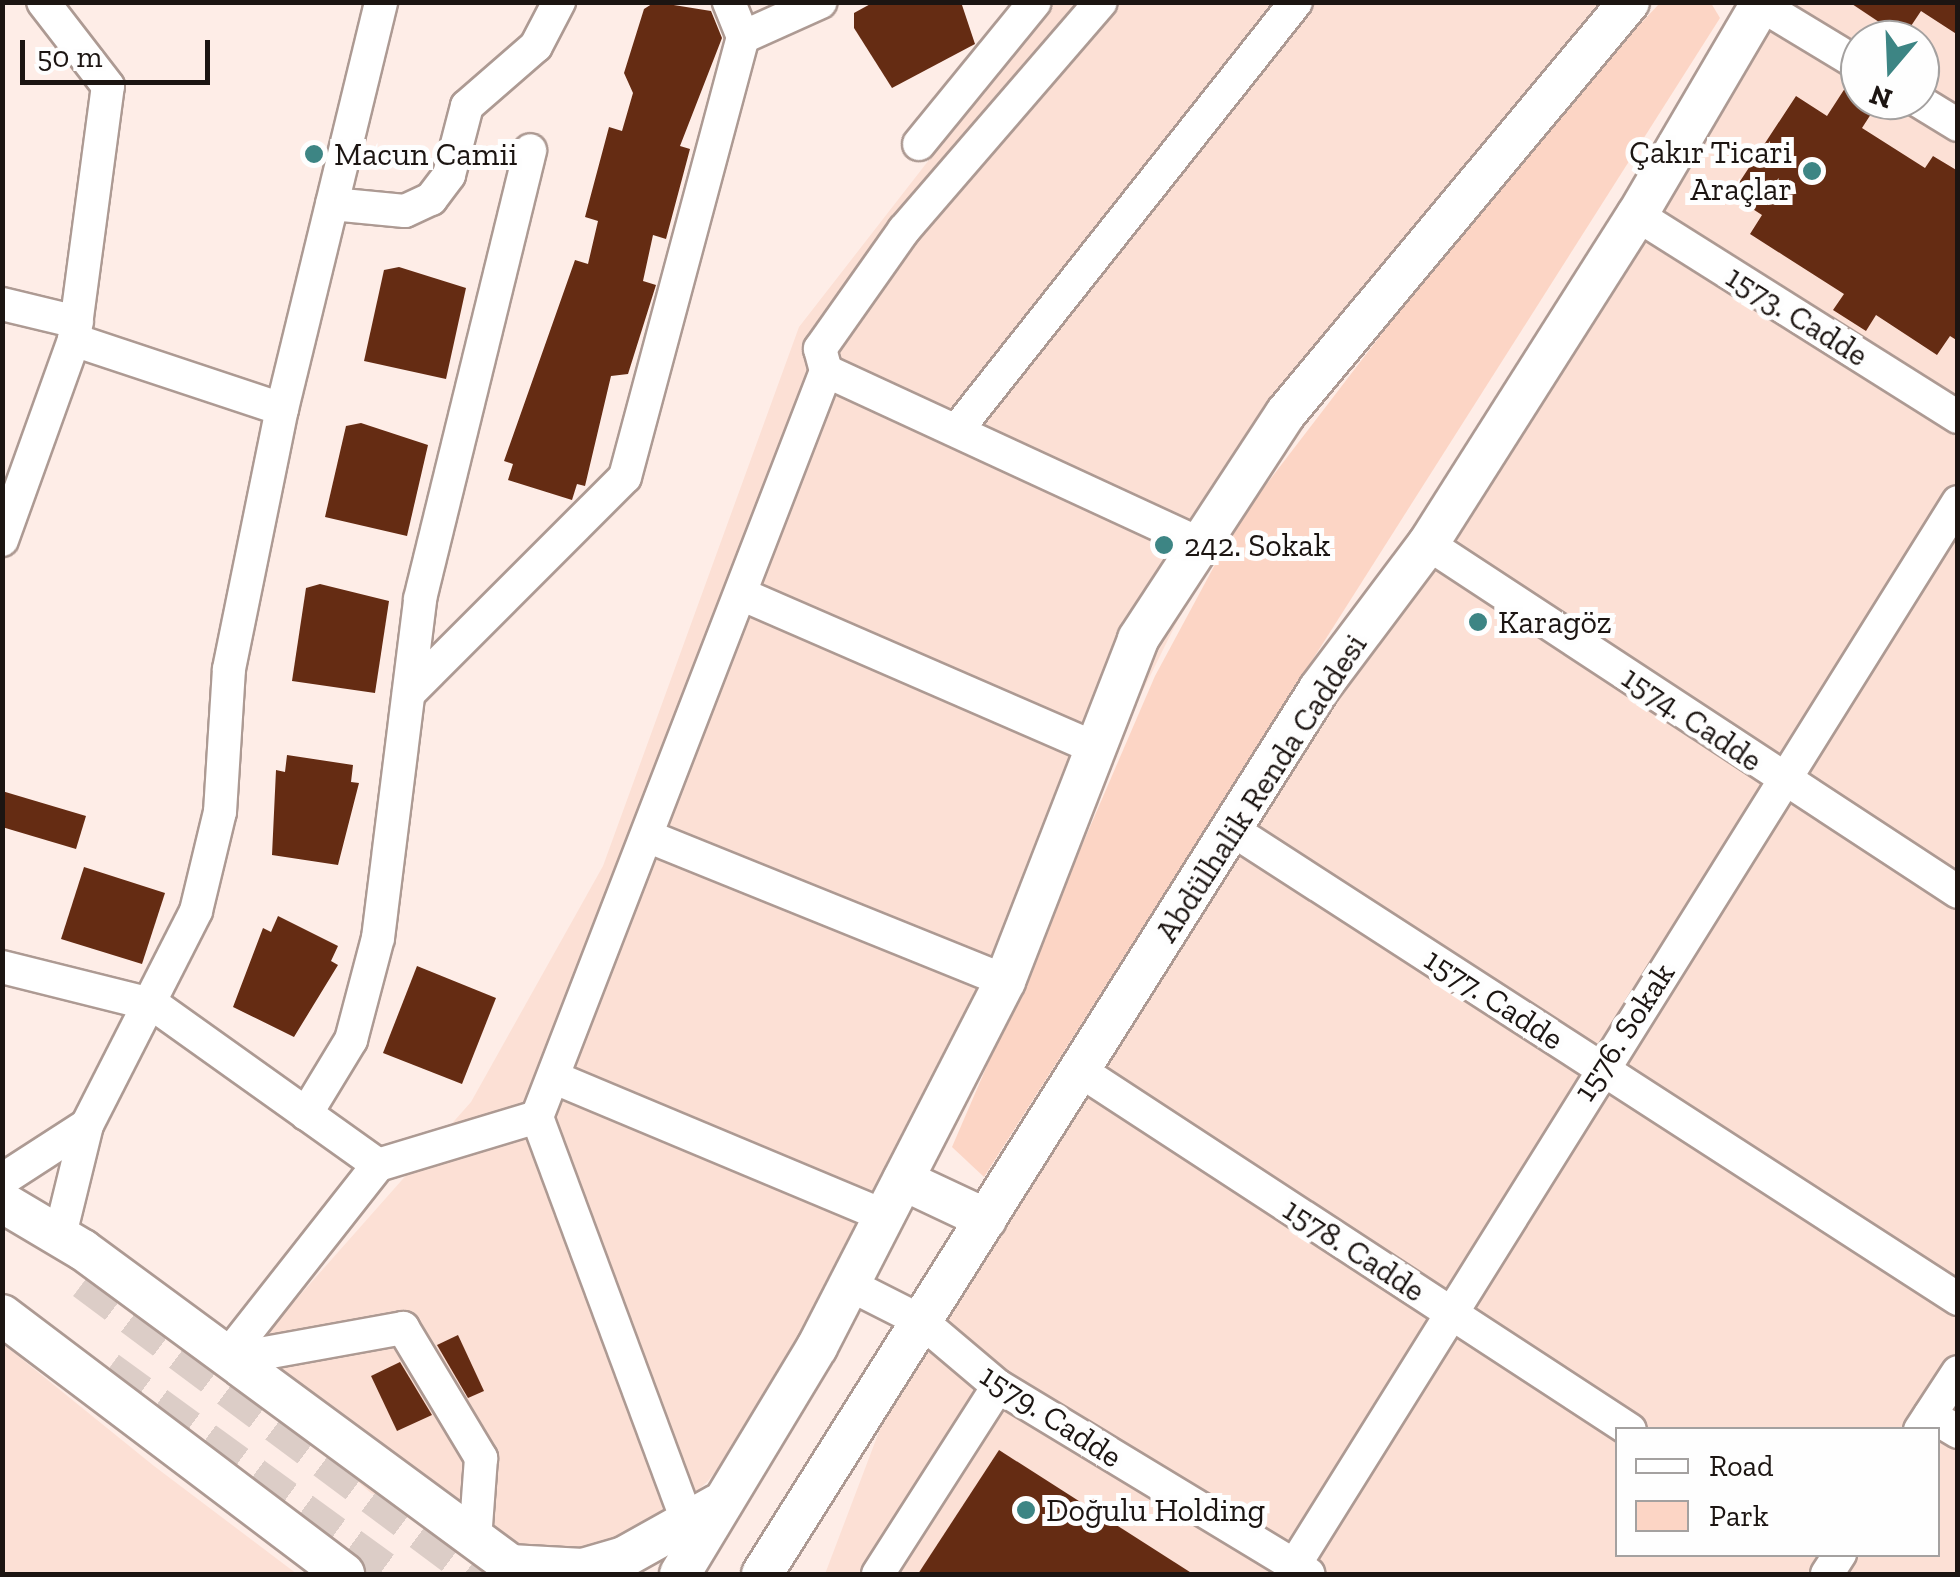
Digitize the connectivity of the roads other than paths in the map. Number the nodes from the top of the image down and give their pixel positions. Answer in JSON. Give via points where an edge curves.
{"nodes":[{"id":1,"x":42,"y":2,"type":"edge"},
{"id":2,"x":381,"y":2,"type":"edge"},
{"id":3,"x":559,"y":2,"type":"edge"},
{"id":4,"x":730,"y":2,"type":"edge"},
{"id":5,"x":821,"y":2,"type":"edge"},
{"id":6,"x":1035,"y":2,"type":"edge"},
{"id":7,"x":1101,"y":2,"type":"edge"},
{"id":8,"x":1296,"y":2,"type":"edge"},
{"id":9,"x":1628,"y":2,"type":"edge"},
{"id":10,"x":1760,"y":3,"type":"edge"},
{"id":11,"x":743,"y":37,"type":"junction"},
{"id":12,"x":1840,"y":53,"type":"edge"},
{"id":13,"x":919,"y":144,"type":"dead end"},
{"id":14,"x":530,"y":150,"type":"dead end"},
{"id":15,"x":332,"y":204,"type":"junction"},
{"id":16,"x":1637,"y":215,"type":"junction"},
{"id":17,"x":2,"y":304,"type":"edge"},
{"id":18,"x":75,"y":331,"type":"junction"},
{"id":19,"x":826,"y":371,"type":"junction"},
{"id":20,"x":282,"y":409,"type":"junction"},
{"id":21,"x":1958,"y":418,"type":"edge"},
{"id":22,"x":957,"y":430,"type":"junction"},
{"id":23,"x":1958,"y":502,"type":"edge"},
{"id":24,"x":2,"y":540,"type":"edge"},
{"id":25,"x":1200,"y":544,"type":"junction"},
{"id":26,"x":1428,"y":544,"type":"junction"},
{"id":27,"x":741,"y":594,"type":"junction"},
{"id":28,"x":408,"y":693,"type":"junction"},
{"id":29,"x":1096,"y":748,"type":"junction"},
{"id":30,"x":1785,"y":782,"type":"junction"},
{"id":31,"x":1232,"y":828,"type":"junction"},
{"id":32,"x":648,"y":836,"type":"junction"},
{"id":33,"x":1958,"y":892,"type":"edge"},
{"id":34,"x":2,"y":966,"type":"edge"},
{"id":35,"x":1005,"y":982,"type":"junction"},
{"id":36,"x":154,"y":1005,"type":"junction"},
{"id":37,"x":1600,"y":1068,"type":"junction"},
{"id":38,"x":1079,"y":1070,"type":"junction"},
{"id":39,"x":554,"y":1078,"type":"junction"},
{"id":40,"x":306,"y":1114,"type":"junction"},
{"id":41,"x":537,"y":1117,"type":"junction"},
{"id":42,"x":88,"y":1125,"type":"junction"},
{"id":43,"x":378,"y":1165,"type":"junction"},
{"id":44,"x":2,"y":1180,"type":"edge"},
{"id":45,"x":903,"y":1180,"type":"junction"},
{"id":46,"x":2,"y":1202,"type":"edge"},
{"id":47,"x":883,"y":1214,"type":"junction"},
{"id":48,"x":2,"y":1217,"type":"edge"},
{"id":49,"x":986,"y":1219,"type":"junction"},
{"id":50,"x":60,"y":1235,"type":"junction"},
{"id":51,"x":86,"y":1280,"type":"tunnel mouth"},
{"id":52,"x":848,"y":1284,"type":"junction"},
{"id":53,"x":2,"y":1292,"type":"edge"},
{"id":54,"x":1958,"y":1299,"type":"edge"},
{"id":55,"x":1446,"y":1310,"type":"junction"},
{"id":56,"x":2,"y":1315,"type":"edge"},
{"id":57,"x":921,"y":1321,"type":"junction"},
{"id":58,"x":56,"y":1333,"type":"dead end"},
{"id":59,"x":230,"y":1358,"type":"junction"},
{"id":60,"x":1958,"y":1372,"type":"edge"},
{"id":61,"x":998,"y":1386,"type":"junction"},
{"id":62,"x":1936,"y":1425,"type":"edge"},
{"id":63,"x":1625,"y":1427,"type":"edge"},
{"id":64,"x":725,"y":1501,"type":"junction"},
{"id":65,"x":798,"y":1517,"type":"junction"},
{"id":66,"x":688,"y":1524,"type":"junction"},
{"id":67,"x":475,"y":1539,"type":"junction"},
{"id":68,"x":516,"y":1570,"type":"edge"},
{"id":69,"x":1302,"y":1570,"type":"edge"},
{"id":70,"x":344,"y":1574,"type":"edge"},
{"id":71,"x":680,"y":1574,"type":"edge"},
{"id":72,"x":762,"y":1574,"type":"edge"},
{"id":73,"x":786,"y":1574,"type":"edge"},
{"id":74,"x":878,"y":1574,"type":"edge"}],
"edges":[{"from":1,"to":18,"type":"street","via":[[108,86]]},
{"from":2,"to":15,"type":"street"},
{"from":3,"to":15,"type":"street","via":[[536,46],[468,106],[448,175],[431,199],[405,212]]},
{"from":4,"to":11,"type":"street"},
{"from":5,"to":11,"type":"street"},
{"from":6,"to":13,"type":"street"},
{"from":7,"to":19,"type":"street","via":[[904,230],[820,349]]},
{"from":8,"to":22,"type":"street"},
{"from":9,"to":25,"type":"main road","via":[[1286,412]]},
{"from":10,"to":12,"type":"street"},
{"from":10,"to":16,"type":"main road","name":"Abdülhalik Renda Caddesi"},
{"from":11,"to":28,"type":"street","via":[[625,477]]},
{"from":14,"to":28,"type":"street","via":[[420,599]]},
{"from":15,"to":20,"type":"street"},
{"from":16,"to":21,"type":"street","name":"1573. Cadde"},
{"from":16,"to":26,"type":"main road","name":"Abdülhalik Renda Caddesi"},
{"from":17,"to":18,"type":"street"},
{"from":18,"to":20,"type":"street"},
{"from":18,"to":24,"type":"street"},
{"from":19,"to":22,"type":"street"},
{"from":19,"to":27,"type":"street"},
{"from":20,"to":36,"type":"street","via":[[229,669],[220,812],[196,911]]},
{"from":22,"to":25,"type":"street"},
{"from":23,"to":30,"type":"street","name":"1576. Sokak"},
{"from":25,"to":29,"type":"main road","via":[[1138,639]]},
{"from":26,"to":30,"type":"street","name":"1574. Cadde"},
{"from":26,"to":31,"type":"main road","name":"Abdülhalik Renda Caddesi"},
{"from":27,"to":29,"type":"street"},
{"from":27,"to":32,"type":"street"},
{"from":28,"to":40,"type":"street","via":[[378,938],[351,1040]]},
{"from":29,"to":35,"type":"main road"},
{"from":30,"to":33,"type":"street","name":"1574. Cadde"},
{"from":30,"to":37,"type":"street","name":"1576. Sokak"},
{"from":31,"to":37,"type":"street","name":"1577. Cadde"},
{"from":31,"to":38,"type":"main road","name":"Abdülhalik Renda Caddesi"},
{"from":32,"to":35,"type":"street"},
{"from":32,"to":39,"type":"street"},
{"from":34,"to":36,"type":"street"},
{"from":35,"to":45,"type":"main road"},
{"from":36,"to":40,"type":"street"},
{"from":36,"to":42,"type":"street"},
{"from":37,"to":54,"type":"street","name":"1577. Cadde"},
{"from":37,"to":55,"type":"street","name":"1576. Sokak"},
{"from":38,"to":49,"type":"main road","name":"Abdülhalik Renda Caddesi"},
{"from":38,"to":55,"type":"street","name":"1578. Cadde"},
{"from":39,"to":41,"type":"street"},
{"from":39,"to":47,"type":"street"},
{"from":40,"to":43,"type":"street"},
{"from":41,"to":43,"type":"street"},
{"from":41,"to":66,"type":"street"},
{"from":42,"to":44,"type":"street"},
{"from":42,"to":50,"type":"street"},
{"from":43,"to":59,"type":"street"},
{"from":45,"to":47,"type":"main road"},
{"from":45,"to":49,"type":"main road"},
{"from":46,"to":50,"type":"main road"},
{"from":47,"to":52,"type":"main road"},
{"from":48,"to":51,"type":"main road"},
{"from":49,"to":57,"type":"main road","name":"Abdülhalik Renda Caddesi"},
{"from":50,"to":59,"type":"main road"},
{"from":52,"to":57,"type":"street","name":"1579. Cadde"},
{"from":52,"to":64,"type":"main road"},
{"from":53,"to":58,"type":"main road"},
{"from":55,"to":63,"type":"street","name":"1578. Cadde"},
{"from":55,"to":69,"type":"street","name":"1576. Sokak"},
{"from":56,"to":70,"type":"main road"},
{"from":57,"to":61,"type":"street","name":"1579. Cadde"},
{"from":57,"to":65,"type":"main road","name":"Abdülhalik Renda Caddesi"},
{"from":59,"to":67,"type":"main road"},
{"from":59,"to":67,"type":"street","via":[[402,1328],[481,1458]]},
{"from":60,"to":62,"type":"street"},
{"from":61,"to":69,"type":"street","name":"1579. Cadde"},
{"from":61,"to":74,"type":"street"},
{"from":64,"to":66,"type":"main road"},
{"from":64,"to":71,"type":"main road"},
{"from":65,"to":72,"type":"main road","name":"Abdülhalik Renda Caddesi"},
{"from":65,"to":73,"type":"main road"},
{"from":66,"to":68,"type":"main road","via":[[584,1569]]},
{"from":67,"to":68,"type":"main road"}]}
